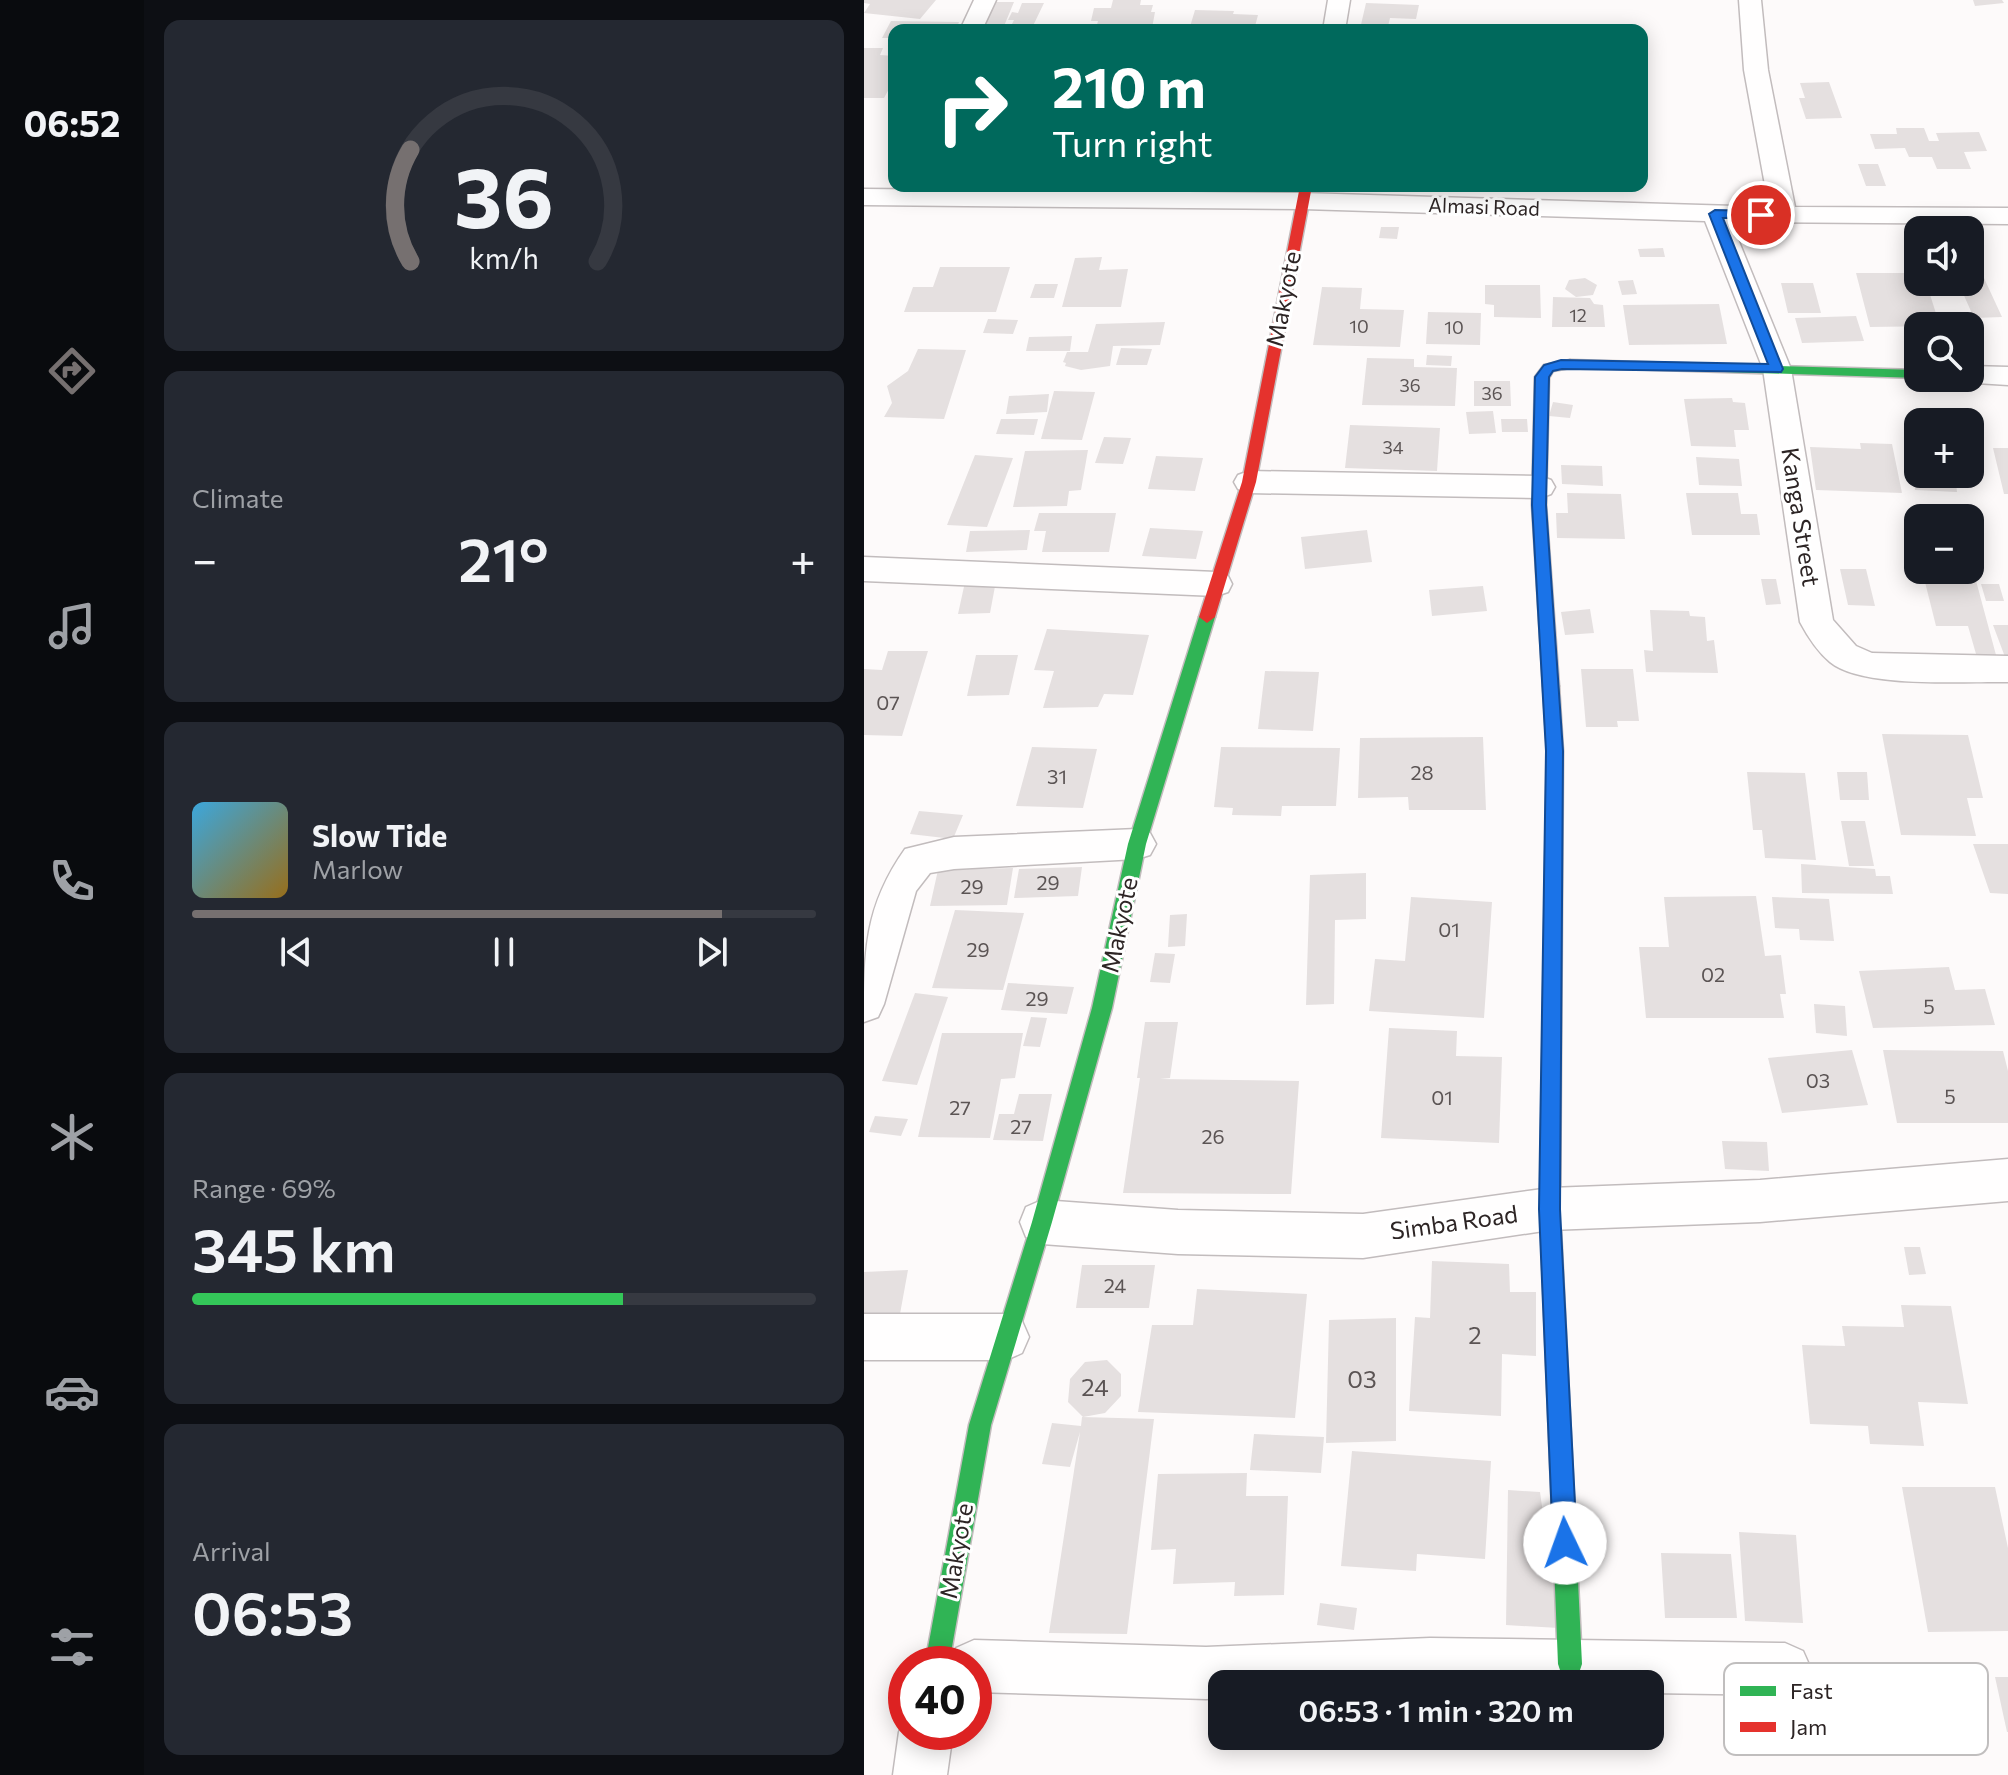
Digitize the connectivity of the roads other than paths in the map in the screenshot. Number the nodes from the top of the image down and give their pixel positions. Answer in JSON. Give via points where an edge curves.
{"nodes":[{"id":1,"x":985,"y":0,"type":"edge"},
{"id":2,"x":1339,"y":0,"type":"edge"},
{"id":3,"x":1750,"y":0,"type":"edge"},
{"id":4,"x":974,"y":24,"type":"edge"},
{"id":5,"x":1335,"y":24,"type":"edge"},
{"id":6,"x":1304,"y":194,"type":"edge"},
{"id":7,"x":864,"y":197,"type":"edge"},
{"id":8,"x":1715,"y":214,"type":"junction"},
{"id":9,"x":1784,"y":215,"type":"junction"},
{"id":10,"x":2008,"y":216,"type":"edge"},
{"id":11,"x":1777,"y":369,"type":"junction"},
{"id":12,"x":1904,"y":374,"type":"edge"},
{"id":13,"x":1984,"y":375,"type":"edge"},
{"id":14,"x":2008,"y":376,"type":"edge"},
{"id":15,"x":1249,"y":482,"type":"junction"},
{"id":16,"x":1540,"y":487,"type":"junction"},
{"id":17,"x":864,"y":569,"type":"edge"},
{"id":18,"x":1216,"y":584,"type":"junction"},
{"id":19,"x":2008,"y":669,"type":"edge"},
{"id":20,"x":1137,"y":844,"type":"junction"},
{"id":21,"x":864,"y":1004,"type":"edge"},
{"id":22,"x":2008,"y":1180,"type":"edge"},
{"id":23,"x":1550,"y":1209,"type":"junction"},
{"id":24,"x":1042,"y":1222,"type":"junction"},
{"id":25,"x":864,"y":1337,"type":"edge"},
{"id":26,"x":1006,"y":1337,"type":"junction"},
{"id":27,"x":940,"y":1646,"type":"edge"},
{"id":28,"x":1570,"y":1664,"type":"junction"},
{"id":29,"x":992,"y":1667,"type":"edge"},
{"id":30,"x":1724,"y":1668,"type":"edge"},
{"id":31,"x":923,"y":1750,"type":"edge"},
{"id":32,"x":920,"y":1775,"type":"edge"}],
"edges":[{"from":1,"to":4,"type":"street"},
{"from":2,"to":5,"type":"street"},
{"from":3,"to":9,"type":"street","via":[[1756,70]]},
{"from":6,"to":7,"type":"street","name":"Almasi Road"},
{"from":6,"to":8,"type":"street","name":"Almasi Road"},
{"from":6,"to":15,"type":"street","name":"Makyote"},
{"from":8,"to":9,"type":"street","name":"Almasi Road"},
{"from":8,"to":11,"type":"street","name":"Kanga Street"},
{"from":9,"to":10,"type":"street","name":"Almasi Road"},
{"from":11,"to":12,"type":"street"},
{"from":11,"to":16,"type":"street","via":[[1561,364],[1549,368],[1542,377]]},
{"from":11,"to":19,"type":"street","name":"Kanga Street","via":[[1817,622],[1828,639],[1844,655],[1869,666]]},
{"from":13,"to":14,"type":"street"},
{"from":15,"to":16,"type":"street"},
{"from":15,"to":18,"type":"street","name":"Makyote"},
{"from":16,"to":23,"type":"street","via":[[1555,751]]},
{"from":17,"to":18,"type":"street"},
{"from":18,"to":20,"type":"street","name":"Makyote"},
{"from":20,"to":21,"type":"street","via":[[954,853],[918,860],[899,885]]},
{"from":20,"to":24,"type":"street","name":"Makyote","via":[[1102,1008]]},
{"from":22,"to":23,"type":"street","name":"Simba Road","via":[[1760,1201]]},
{"from":23,"to":24,"type":"street","name":"Simba Road","via":[[1363,1236],[1178,1232]]},
{"from":23,"to":28,"type":"street"},
{"from":24,"to":26,"type":"street","name":"Makyote"},
{"from":25,"to":26,"type":"street"},
{"from":26,"to":27,"type":"street","name":"Makyote","via":[[980,1425]]},
{"from":28,"to":29,"type":"street","via":[[1206,1673]]},
{"from":28,"to":30,"type":"street"},
{"from":31,"to":32,"type":"street"}]}
